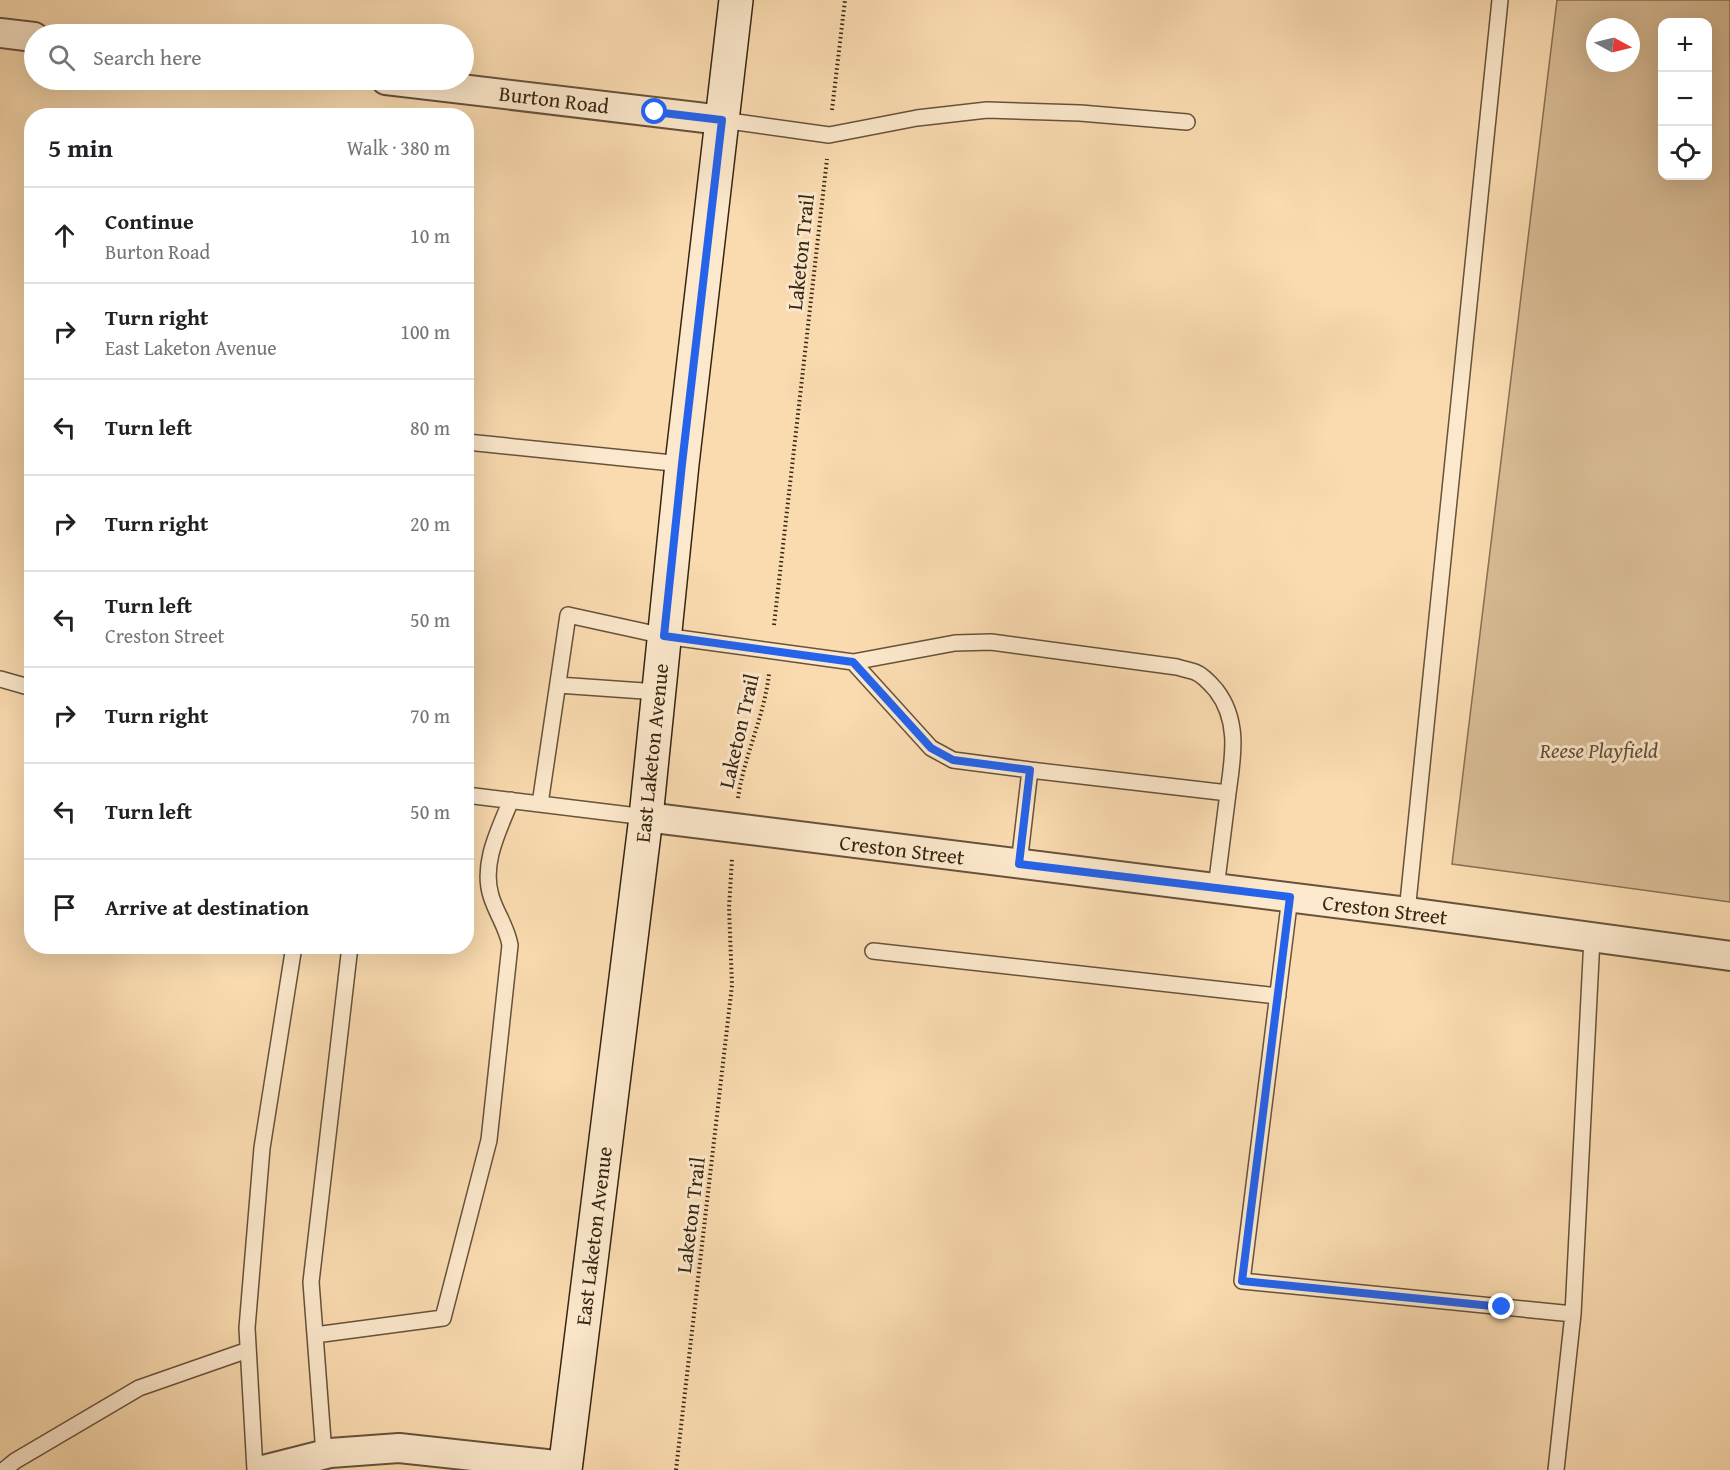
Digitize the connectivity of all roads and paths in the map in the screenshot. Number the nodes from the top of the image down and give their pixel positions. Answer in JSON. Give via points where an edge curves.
{"nodes":[{"id":1,"x":736,"y":0,"type":"edge"},
{"id":2,"x":844,"y":0,"type":"edge"},
{"id":3,"x":1500,"y":0,"type":"edge"},
{"id":4,"x":0,"y":33,"type":"edge"},
{"id":5,"x":24,"y":36,"type":"edge"},
{"id":6,"x":470,"y":90,"type":"edge"},
{"id":7,"x":722,"y":120,"type":"junction"},
{"id":8,"x":1187,"y":122,"type":"dead end"},
{"id":9,"x":829,"y":135,"type":"junction"},
{"id":10,"x":474,"y":443,"type":"edge"},
{"id":11,"x":682,"y":464,"type":"junction"},
{"id":12,"x":664,"y":636,"type":"junction"},
{"id":13,"x":771,"y":651,"type":"junction"},
{"id":14,"x":853,"y":662,"type":"junction"},
{"id":15,"x":0,"y":679,"type":"edge"},
{"id":16,"x":558,"y":685,"type":"junction"},
{"id":17,"x":24,"y":686,"type":"edge"},
{"id":18,"x":658,"y":692,"type":"junction"},
{"id":19,"x":1030,"y":770,"type":"junction"},
{"id":20,"x":1228,"y":793,"type":"junction"},
{"id":21,"x":474,"y":796,"type":"edge"},
{"id":22,"x":511,"y":800,"type":"junction"},
{"id":23,"x":540,"y":804,"type":"junction"},
{"id":24,"x":646,"y":817,"type":"junction"},
{"id":25,"x":734,"y":829,"type":"junction"},
{"id":26,"x":1019,"y":864,"type":"junction"},
{"id":27,"x":1216,"y":888,"type":"junction"},
{"id":28,"x":1290,"y":897,"type":"junction"},
{"id":29,"x":1407,"y":912,"type":"junction"},
{"id":30,"x":1592,"y":938,"type":"junction"},
{"id":31,"x":873,"y":951,"type":"dead end"},
{"id":32,"x":293,"y":954,"type":"edge"},
{"id":33,"x":349,"y":954,"type":"edge"},
{"id":34,"x":1730,"y":956,"type":"edge"},
{"id":35,"x":1278,"y":996,"type":"junction"},
{"id":36,"x":1573,"y":1314,"type":"junction"},
{"id":37,"x":315,"y":1335,"type":"junction"},
{"id":38,"x":248,"y":1350,"type":"junction"},
{"id":39,"x":324,"y":1454,"type":"junction"},
{"id":40,"x":565,"y":1468,"type":"edge"},
{"id":41,"x":4,"y":1470,"type":"edge"},
{"id":42,"x":255,"y":1470,"type":"edge"},
{"id":43,"x":263,"y":1470,"type":"edge"},
{"id":44,"x":676,"y":1470,"type":"edge"},
{"id":45,"x":1556,"y":1470,"type":"edge"}],
"edges":[{"from":1,"to":7,"type":"main road","name":"East Laketon Avenue"},
{"from":2,"to":9,"type":"path","name":"Laketon Trail"},
{"from":3,"to":29,"type":"lane"},
{"from":4,"to":5,"type":"street"},
{"from":6,"to":7,"type":"street","name":"Burton Road"},
{"from":7,"to":9,"type":"lane"},
{"from":7,"to":11,"type":"main road","name":"East Laketon Avenue"},
{"from":8,"to":9,"type":"lane","via":[[987,110],[917,118]]},
{"from":9,"to":13,"type":"path","name":"Laketon Trail"},
{"from":10,"to":11,"type":"lane"},
{"from":11,"to":12,"type":"main road","name":"East Laketon Avenue"},
{"from":12,"to":13,"type":"lane"},
{"from":12,"to":16,"type":"lane","via":[[568,615]]},
{"from":12,"to":18,"type":"main road","name":"East Laketon Avenue"},
{"from":13,"to":14,"type":"lane"},
{"from":13,"to":25,"type":"path","name":"Laketon Trail","via":[[766,698],[741,776]]},
{"from":14,"to":19,"type":"lane","via":[[941,755]]},
{"from":14,"to":20,"type":"lane","via":[[955,643],[991,642],[1195,672],[1222,698],[1232,723],[1234,753]]},
{"from":15,"to":17,"type":"lane"},
{"from":16,"to":18,"type":"lane"},
{"from":16,"to":23,"type":"lane"},
{"from":18,"to":24,"type":"main road","name":"East Laketon Avenue"},
{"from":19,"to":20,"type":"lane"},
{"from":19,"to":26,"type":"lane"},
{"from":20,"to":27,"type":"lane"},
{"from":21,"to":22,"type":"lane"},
{"from":22,"to":23,"type":"lane"},
{"from":22,"to":37,"type":"lane","via":[[488,868],[490,895],[510,945],[489,1140],[443,1318]]},
{"from":23,"to":24,"type":"lane"},
{"from":24,"to":25,"type":"street","name":"Creston Street"},
{"from":24,"to":40,"type":"main road","name":"East Laketon Avenue"},
{"from":25,"to":26,"type":"street","name":"Creston Street"},
{"from":25,"to":44,"type":"path","name":"Laketon Trail","via":[[729,907],[732,985]]},
{"from":26,"to":27,"type":"street","name":"Creston Street"},
{"from":27,"to":28,"type":"street","name":"Creston Street"},
{"from":28,"to":29,"type":"street","name":"Creston Street"},
{"from":28,"to":35,"type":"lane"},
{"from":29,"to":30,"type":"street","name":"Creston Street"},
{"from":30,"to":34,"type":"street","name":"Creston Street"},
{"from":30,"to":36,"type":"lane"},
{"from":31,"to":35,"type":"lane"},
{"from":32,"to":38,"type":"lane","via":[[262,1148]]},
{"from":33,"to":37,"type":"lane","via":[[311,1282]]},
{"from":35,"to":36,"type":"lane","via":[[1242,1281]]},
{"from":36,"to":45,"type":"lane"},
{"from":37,"to":39,"type":"lane"},
{"from":38,"to":41,"type":"lane","via":[[139,1388]]},
{"from":38,"to":42,"type":"lane"},
{"from":39,"to":40,"type":"street","via":[[399,1448]]},
{"from":39,"to":43,"type":"street"}]}
